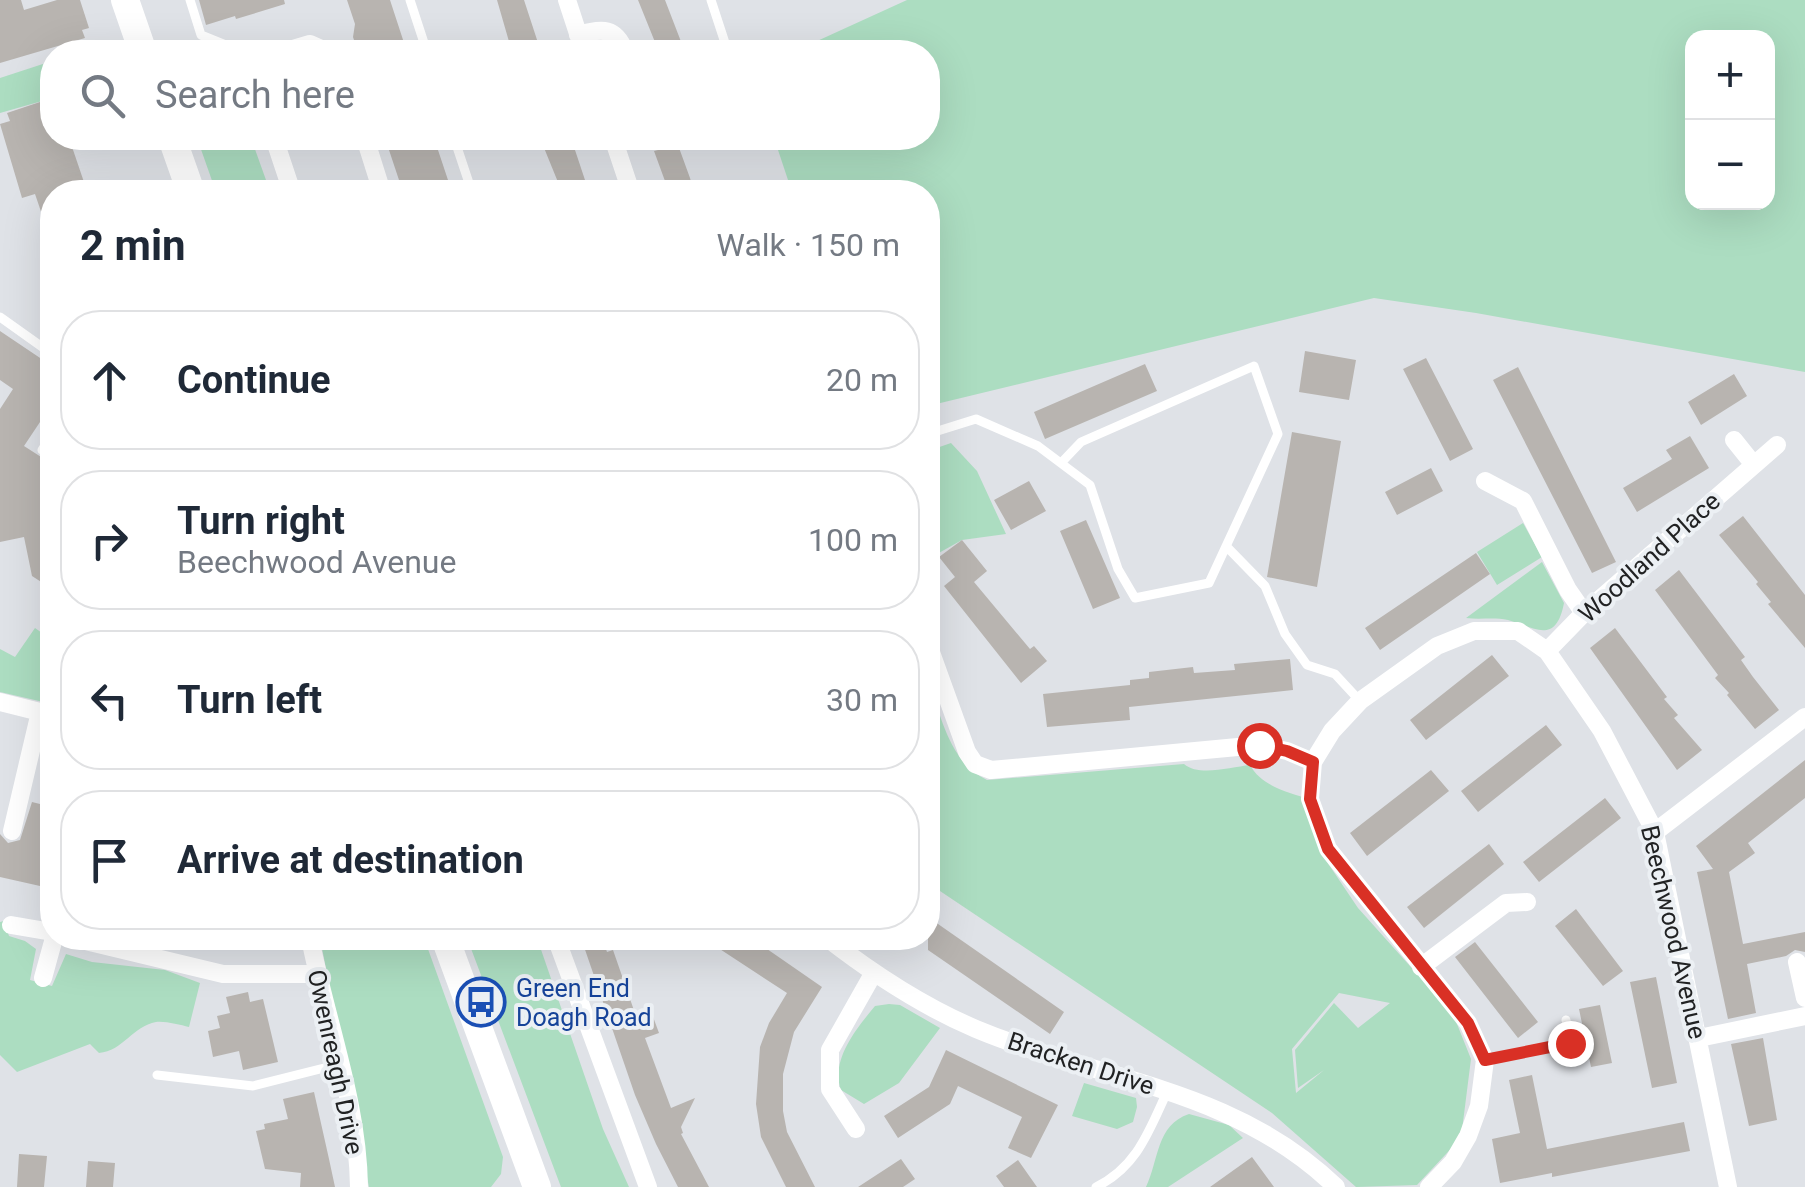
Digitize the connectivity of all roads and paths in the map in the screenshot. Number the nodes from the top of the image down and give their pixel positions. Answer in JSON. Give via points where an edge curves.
{"nodes":[{"id":1,"x":126,"y":0,"type":"edge"},
{"id":2,"x":190,"y":0,"type":"edge"},
{"id":3,"x":410,"y":0,"type":"edge"},
{"id":4,"x":567,"y":0,"type":"edge"},
{"id":5,"x":712,"y":0,"type":"edge"},
{"id":6,"x":139,"y":40,"type":"edge"},
{"id":7,"x":214,"y":40,"type":"edge"},
{"id":8,"x":423,"y":40,"type":"edge"},
{"id":9,"x":581,"y":40,"type":"edge"},
{"id":10,"x":586,"y":40,"type":"edge"},
{"id":11,"x":620,"y":40,"type":"edge"},
{"id":12,"x":724,"y":40,"type":"edge"},
{"id":13,"x":176,"y":150,"type":"edge"},
{"id":14,"x":278,"y":150,"type":"edge"},
{"id":15,"x":369,"y":150,"type":"edge"},
{"id":16,"x":458,"y":150,"type":"edge"},
{"id":17,"x":617,"y":150,"type":"edge"},
{"id":18,"x":187,"y":180,"type":"edge"},
{"id":19,"x":288,"y":180,"type":"edge"},
{"id":20,"x":378,"y":180,"type":"edge"},
{"id":21,"x":468,"y":180,"type":"edge"},
{"id":22,"x":627,"y":180,"type":"edge"},
{"id":23,"x":0,"y":318,"type":"edge"},
{"id":24,"x":40,"y":346,"type":"edge"},
{"id":25,"x":940,"y":430,"type":"edge"},
{"id":26,"x":1734,"y":440,"type":"dead end"},
{"id":27,"x":1777,"y":445,"type":"dead end"},
{"id":28,"x":1061,"y":463,"type":"junction"},
{"id":29,"x":1754,"y":464,"type":"junction"},
{"id":30,"x":1485,"y":481,"type":"dead end"},
{"id":31,"x":1226,"y":546,"type":"junction"},
{"id":32,"x":1584,"y":613,"type":"junction"},
{"id":33,"x":1546,"y":652,"type":"junction"},
{"id":34,"x":940,"y":677,"type":"edge"},
{"id":35,"x":1360,"y":701,"type":"junction"},
{"id":36,"x":0,"y":702,"type":"edge"},
{"id":37,"x":40,"y":712,"type":"edge"},
{"id":38,"x":1803,"y":723,"type":"edge"},
{"id":39,"x":40,"y":734,"type":"edge"},
{"id":40,"x":1313,"y":762,"type":"junction"},
{"id":41,"x":12,"y":831,"type":"dead end"},
{"id":42,"x":1655,"y":832,"type":"junction"},
{"id":43,"x":1526,"y":902,"type":"dead end"},
{"id":44,"x":11,"y":925,"type":"dead end"},
{"id":45,"x":40,"y":932,"type":"edge"},
{"id":46,"x":50,"y":950,"type":"edge"},
{"id":47,"x":123,"y":950,"type":"edge"},
{"id":48,"x":312,"y":950,"type":"edge"},
{"id":49,"x":449,"y":950,"type":"edge"},
{"id":50,"x":560,"y":950,"type":"edge"},
{"id":51,"x":842,"y":950,"type":"edge"},
{"id":52,"x":1797,"y":962,"type":"dead end"},
{"id":53,"x":1421,"y":967,"type":"junction"},
{"id":54,"x":317,"y":974,"type":"junction"},
{"id":55,"x":873,"y":974,"type":"junction"},
{"id":56,"x":43,"y":978,"type":"dead end"},
{"id":57,"x":1805,"y":998,"type":"edge"},
{"id":58,"x":1805,"y":1016,"type":"edge"},
{"id":59,"x":1566,"y":1020,"type":"dead end"},
{"id":60,"x":1699,"y":1038,"type":"junction"},
{"id":61,"x":1570,"y":1043,"type":"junction"},
{"id":62,"x":1485,"y":1060,"type":"junction"},
{"id":63,"x":1574,"y":1062,"type":"dead end"},
{"id":64,"x":340,"y":1064,"type":"junction"},
{"id":65,"x":156,"y":1075,"type":"dead end"},
{"id":66,"x":1168,"y":1091,"type":"junction"},
{"id":67,"x":856,"y":1129,"type":"dead end"},
{"id":68,"x":359,"y":1187,"type":"edge"},
{"id":69,"x":537,"y":1187,"type":"edge"},
{"id":70,"x":648,"y":1187,"type":"edge"},
{"id":71,"x":1096,"y":1187,"type":"edge"},
{"id":72,"x":1336,"y":1187,"type":"edge"},
{"id":73,"x":1430,"y":1187,"type":"edge"},
{"id":74,"x":1728,"y":1187,"type":"edge"}],
"edges":[{"from":1,"to":6,"type":"main road"},
{"from":2,"to":7,"type":"lane","via":[[201,35]]},
{"from":3,"to":8,"type":"lane"},
{"from":4,"to":9,"type":"street"},
{"from":5,"to":12,"type":"lane"},
{"from":10,"to":11,"type":"street","via":[[597,30]]},
{"from":13,"to":18,"type":"main road"},
{"from":14,"to":19,"type":"street"},
{"from":15,"to":20,"type":"street"},
{"from":16,"to":21,"type":"lane"},
{"from":17,"to":22,"type":"street"},
{"from":23,"to":24,"type":"lane"},
{"from":25,"to":28,"type":"lane","via":[[976,420]]},
{"from":26,"to":29,"type":"street"},
{"from":27,"to":29,"type":"street","name":"Woodland Place"},
{"from":28,"to":31,"type":"lane","via":[[1090,486],[1135,598],[1209,583]]},
{"from":28,"to":31,"type":"lane","via":[[1081,442],[1254,366],[1278,434]]},
{"from":29,"to":32,"type":"street","name":"Woodland Place"},
{"from":30,"to":32,"type":"street","via":[[1524,501]]},
{"from":31,"to":35,"type":"lane","via":[[1265,586],[1306,665],[1334,674]]},
{"from":32,"to":33,"type":"street","name":"Woodland Place"},
{"from":33,"to":35,"type":"street","name":"Beechwood Avenue","via":[[1518,631],[1474,631],[1437,646]]},
{"from":33,"to":42,"type":"street","name":"Beechwood Avenue","via":[[1602,731]]},
{"from":34,"to":40,"type":"street","via":[[967,752],[990,770],[1259,745]]},
{"from":35,"to":40,"type":"street","name":"Beechwood Avenue"},
{"from":36,"to":37,"type":"street"},
{"from":38,"to":42,"type":"street"},
{"from":39,"to":41,"type":"street"},
{"from":40,"to":53,"type":"street","via":[[1310,799],[1328,849]]},
{"from":42,"to":60,"type":"street","name":"Beechwood Avenue"},
{"from":43,"to":53,"type":"street","via":[[1506,903]]},
{"from":44,"to":45,"type":"street"},
{"from":46,"to":56,"type":"street"},
{"from":47,"to":54,"type":"street","via":[[224,974]]},
{"from":48,"to":54,"type":"street","name":"Owenreagh Drive"},
{"from":49,"to":69,"type":"main road"},
{"from":50,"to":70,"type":"street"},
{"from":51,"to":55,"type":"street","name":"Bracken Drive"},
{"from":52,"to":57,"type":"street"},
{"from":53,"to":62,"type":"street","via":[[1468,1023]]},
{"from":54,"to":64,"type":"street","name":"Owenreagh Drive"},
{"from":55,"to":66,"type":"street","name":"Bracken Drive","via":[[974,1028]]},
{"from":55,"to":67,"type":"street","via":[[830,1050],[830,1089]]},
{"from":58,"to":60,"type":"street"},
{"from":59,"to":61,"type":"lane"},
{"from":60,"to":74,"type":"street","name":"Beechwood Avenue"},
{"from":61,"to":62,"type":"lane"},
{"from":61,"to":63,"type":"lane"},
{"from":62,"to":73,"type":"street","via":[[1468,1136]]},
{"from":64,"to":65,"type":"lane","via":[[254,1086]]},
{"from":64,"to":68,"type":"street","name":"Owenreagh Drive"},
{"from":66,"to":71,"type":"lane","via":[[1144,1143],[1118,1177]]},
{"from":66,"to":72,"type":"street","name":"Bracken Drive","via":[[1258,1128]]}]}
